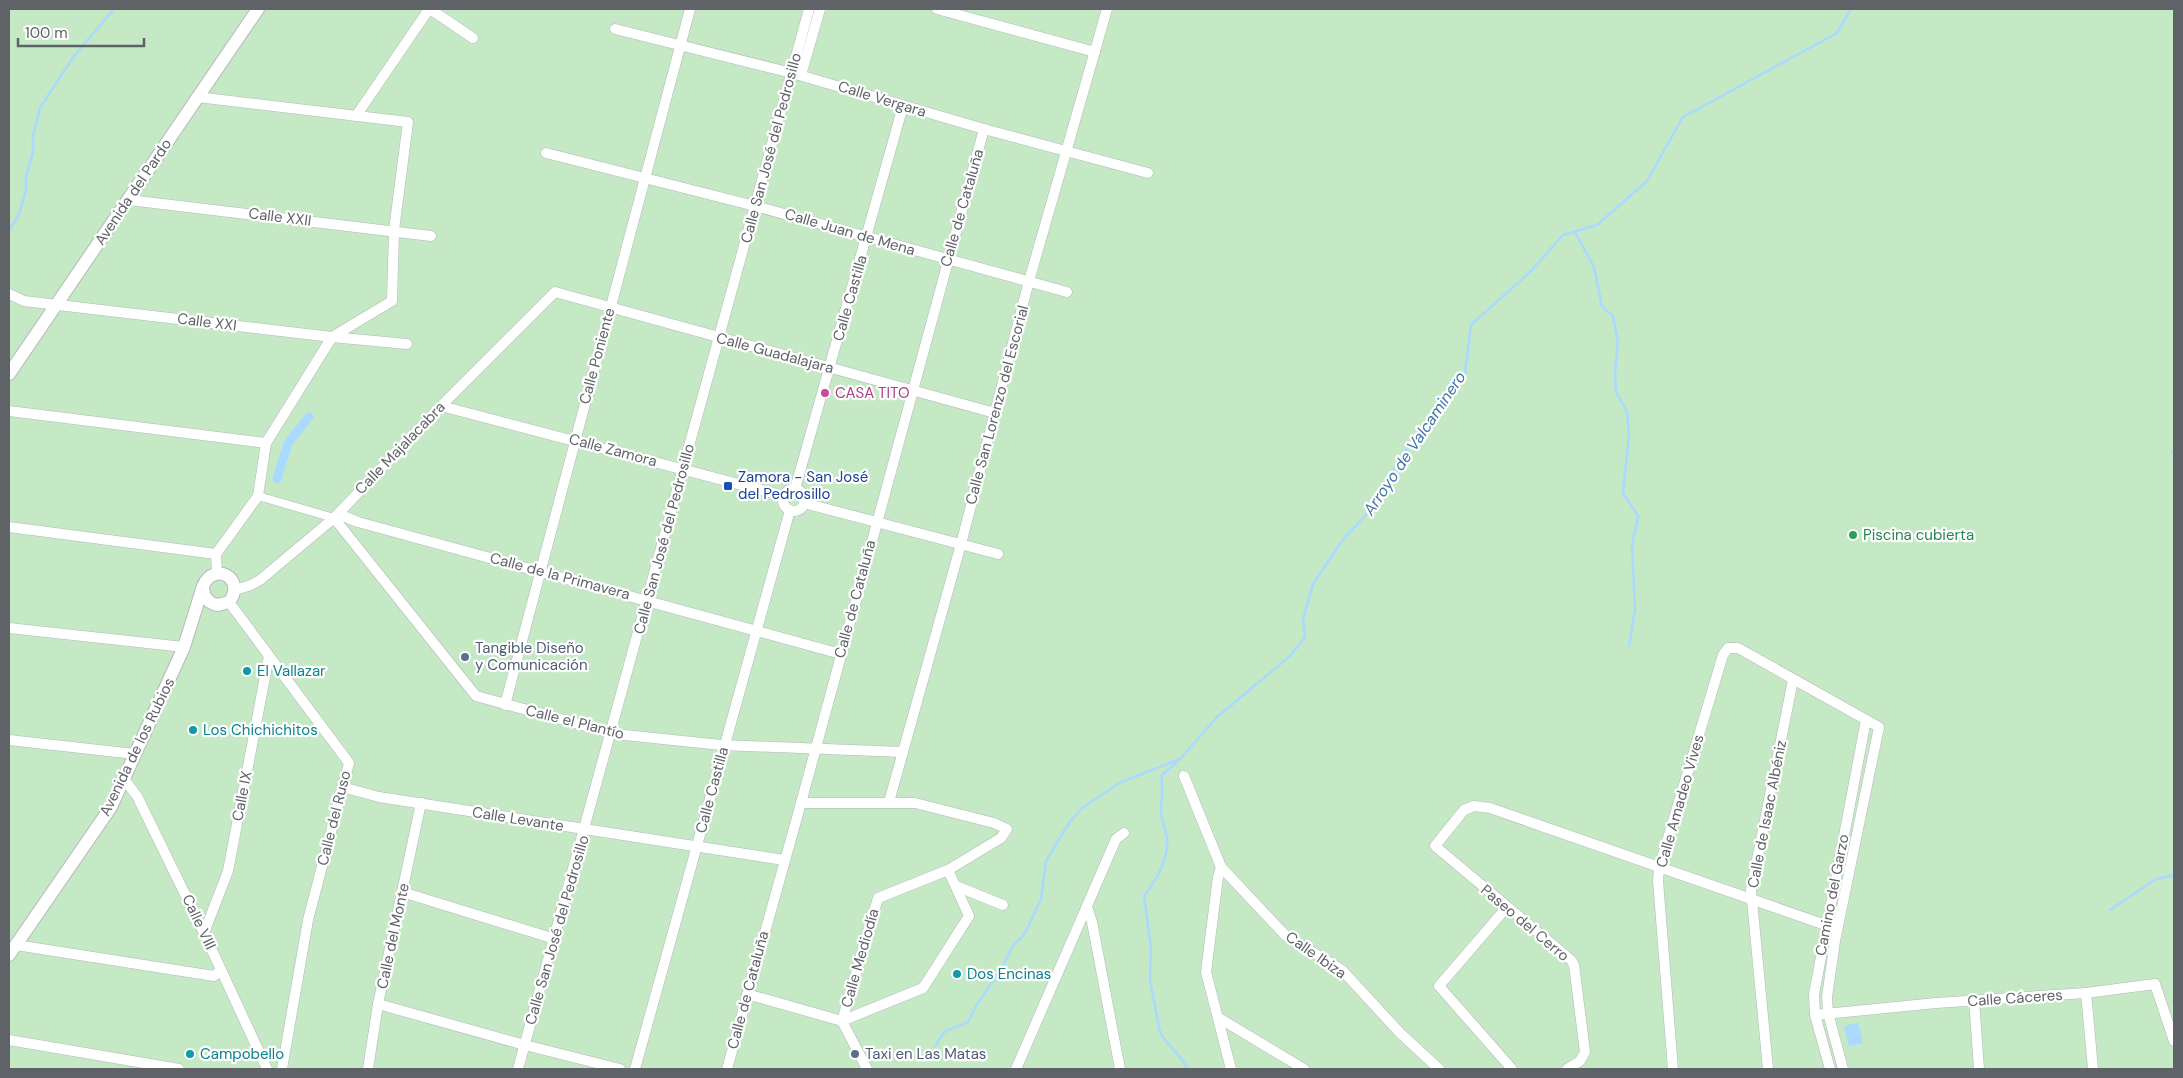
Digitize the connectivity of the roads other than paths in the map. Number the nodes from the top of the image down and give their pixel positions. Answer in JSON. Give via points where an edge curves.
{"nodes":[{"id":1,"x":258,"y":9,"type":"edge"},
{"id":2,"x":430,"y":9,"type":"edge"},
{"id":3,"x":690,"y":9,"type":"edge"},
{"id":4,"x":809,"y":9,"type":"edge"},
{"id":5,"x":820,"y":9,"type":"edge"},
{"id":6,"x":937,"y":9,"type":"edge"},
{"id":7,"x":1107,"y":9,"type":"edge"},
{"id":8,"x":615,"y":29,"type":"dead end"},
{"id":9,"x":473,"y":38,"type":"dead end"},
{"id":10,"x":681,"y":47,"type":"junction"},
{"id":11,"x":1095,"y":52,"type":"junction"},
{"id":12,"x":796,"y":74,"type":"junction"},
{"id":13,"x":197,"y":97,"type":"junction"},
{"id":14,"x":903,"y":106,"type":"junction"},
{"id":15,"x":356,"y":116,"type":"junction"},
{"id":16,"x":984,"y":129,"type":"junction"},
{"id":17,"x":1066,"y":150,"type":"junction"},
{"id":18,"x":546,"y":152,"type":"dead end"},
{"id":19,"x":1148,"y":173,"type":"dead end"},
{"id":20,"x":645,"y":178,"type":"junction"},
{"id":21,"x":129,"y":200,"type":"junction"},
{"id":22,"x":755,"y":206,"type":"junction"},
{"id":23,"x":394,"y":230,"type":"junction"},
{"id":24,"x":431,"y":236,"type":"dead end"},
{"id":25,"x":867,"y":237,"type":"junction"},
{"id":26,"x":947,"y":259,"type":"junction"},
{"id":27,"x":1029,"y":281,"type":"junction"},
{"id":28,"x":555,"y":292,"type":"joint"},
{"id":29,"x":1067,"y":292,"type":"dead end"},
{"id":30,"x":9,"y":294,"type":"edge"},
{"id":31,"x":57,"y":304,"type":"junction"},
{"id":32,"x":610,"y":308,"type":"junction"},
{"id":33,"x":332,"y":337,"type":"junction"},
{"id":34,"x":719,"y":338,"type":"junction"},
{"id":35,"x":408,"y":344,"type":"dead end"},
{"id":36,"x":830,"y":368,"type":"junction"},
{"id":37,"x":9,"y":374,"type":"edge"},
{"id":38,"x":913,"y":391,"type":"junction"},
{"id":39,"x":441,"y":406,"type":"junction"},
{"id":40,"x":9,"y":411,"type":"edge"},
{"id":41,"x":996,"y":413,"type":"junction"},
{"id":42,"x":574,"y":440,"type":"junction"},
{"id":43,"x":266,"y":443,"type":"junction"},
{"id":44,"x":683,"y":468,"type":"junction"},
{"id":45,"x":795,"y":489,"type":"junction"},
{"id":46,"x":258,"y":496,"type":"junction"},
{"id":47,"x":784,"y":496,"type":"junction"},
{"id":48,"x":804,"y":503,"type":"junction"},
{"id":49,"x":790,"y":510,"type":"junction"},
{"id":50,"x":336,"y":516,"type":"junction"},
{"id":51,"x":876,"y":522,"type":"junction"},
{"id":52,"x":9,"y":527,"type":"edge"},
{"id":53,"x":961,"y":544,"type":"junction"},
{"id":54,"x":216,"y":554,"type":"junction"},
{"id":55,"x":998,"y":554,"type":"dead end"},
{"id":56,"x":540,"y":571,"type":"junction"},
{"id":57,"x":217,"y":573,"type":"junction"},
{"id":58,"x":203,"y":586,"type":"junction"},
{"id":59,"x":235,"y":590,"type":"junction"},
{"id":60,"x":648,"y":600,"type":"junction"},
{"id":61,"x":229,"y":602,"type":"junction"},
{"id":62,"x":212,"y":604,"type":"junction"},
{"id":63,"x":9,"y":628,"type":"edge"},
{"id":64,"x":757,"y":630,"type":"junction"},
{"id":65,"x":189,"y":633,"type":"junction"},
{"id":66,"x":184,"y":647,"type":"junction"},
{"id":67,"x":841,"y":654,"type":"junction"},
{"id":68,"x":269,"y":656,"type":"junction"},
{"id":69,"x":1793,"y":680,"type":"junction"},
{"id":70,"x":505,"y":704,"type":"junction"},
{"id":71,"x":1866,"y":720,"type":"junction"},
{"id":72,"x":612,"y":733,"type":"junction"},
{"id":73,"x":9,"y":740,"type":"edge"},
{"id":74,"x":724,"y":745,"type":"junction"},
{"id":75,"x":815,"y":748,"type":"junction"},
{"id":76,"x":902,"y":752,"type":"junction"},
{"id":77,"x":135,"y":754,"type":"junction"},
{"id":78,"x":1184,"y":776,"type":"dead end"},
{"id":79,"x":124,"y":780,"type":"junction"},
{"id":80,"x":342,"y":787,"type":"junction"},
{"id":81,"x":889,"y":802,"type":"junction"},
{"id":82,"x":421,"y":803,"type":"junction"},
{"id":83,"x":801,"y":803,"type":"junction"},
{"id":84,"x":586,"y":829,"type":"junction"},
{"id":85,"x":1124,"y":833,"type":"dead end"},
{"id":86,"x":698,"y":847,"type":"junction"},
{"id":87,"x":784,"y":860,"type":"junction"},
{"id":88,"x":1221,"y":867,"type":"junction"},
{"id":89,"x":1659,"y":868,"type":"junction"},
{"id":90,"x":948,"y":870,"type":"junction"},
{"id":91,"x":956,"y":886,"type":"junction"},
{"id":92,"x":402,"y":892,"type":"junction"},
{"id":93,"x":1752,"y":900,"type":"junction"},
{"id":94,"x":1003,"y":905,"type":"dead end"},
{"id":95,"x":1087,"y":907,"type":"junction"},
{"id":96,"x":1507,"y":907,"type":"junction"},
{"id":97,"x":1825,"y":926,"type":"junction"},
{"id":98,"x":1837,"y":929,"type":"junction"},
{"id":99,"x":204,"y":933,"type":"junction"},
{"id":100,"x":555,"y":939,"type":"junction"},
{"id":101,"x":12,"y":950,"type":"edge"},
{"id":102,"x":221,"y":970,"type":"junction"},
{"id":103,"x":2086,"y":993,"type":"junction"},
{"id":104,"x":747,"y":994,"type":"junction"},
{"id":105,"x":1974,"y":1000,"type":"junction"},
{"id":106,"x":378,"y":1004,"type":"junction"},
{"id":107,"x":1828,"y":1013,"type":"junction"},
{"id":108,"x":1816,"y":1015,"type":"junction"},
{"id":109,"x":1219,"y":1018,"type":"junction"},
{"id":110,"x":842,"y":1021,"type":"junction"},
{"id":111,"x":9,"y":1040,"type":"edge"},
{"id":112,"x":2174,"y":1041,"type":"edge"},
{"id":113,"x":525,"y":1045,"type":"junction"},
{"id":114,"x":179,"y":1069,"type":"edge"},
{"id":115,"x":267,"y":1069,"type":"edge"},
{"id":116,"x":282,"y":1069,"type":"edge"},
{"id":117,"x":368,"y":1069,"type":"edge"},
{"id":118,"x":518,"y":1069,"type":"edge"},
{"id":119,"x":620,"y":1069,"type":"edge"},
{"id":120,"x":636,"y":1069,"type":"edge"},
{"id":121,"x":727,"y":1069,"type":"edge"},
{"id":122,"x":867,"y":1069,"type":"edge"},
{"id":123,"x":1016,"y":1069,"type":"edge"},
{"id":124,"x":1120,"y":1069,"type":"edge"},
{"id":125,"x":1231,"y":1069,"type":"edge"},
{"id":126,"x":1304,"y":1069,"type":"edge"},
{"id":127,"x":1439,"y":1069,"type":"edge"},
{"id":128,"x":1512,"y":1069,"type":"edge"},
{"id":129,"x":1567,"y":1069,"type":"edge"},
{"id":130,"x":1673,"y":1069,"type":"edge"},
{"id":131,"x":1768,"y":1069,"type":"edge"},
{"id":132,"x":1830,"y":1069,"type":"edge"},
{"id":133,"x":1842,"y":1069,"type":"edge"},
{"id":134,"x":1979,"y":1069,"type":"edge"},
{"id":135,"x":2092,"y":1069,"type":"edge"}],
"edges":[{"from":1,"to":13,"type":"street","name":"Avenida del Pardo"},
{"from":2,"to":9,"type":"street"},
{"from":2,"to":15,"type":"street"},
{"from":3,"to":10,"type":"street","name":"Calle Poniente"},
{"from":4,"to":12,"type":"street","name":"Calle San José del Pedrosillo"},
{"from":5,"to":12,"type":"street","name":"Calle San José del Pedrosillo"},
{"from":6,"to":11,"type":"street"},
{"from":7,"to":11,"type":"street","name":"Calle San Lorenzo del Escorial"},
{"from":8,"to":10,"type":"street","name":"Calle Vergara"},
{"from":10,"to":12,"type":"street","name":"Calle Vergara"},
{"from":10,"to":20,"type":"street","name":"Calle Poniente"},
{"from":11,"to":17,"type":"street","name":"Calle San Lorenzo del Escorial"},
{"from":12,"to":14,"type":"street","name":"Calle Vergara"},
{"from":12,"to":22,"type":"street","name":"Calle San José del Pedrosillo"},
{"from":13,"to":15,"type":"street"},
{"from":13,"to":21,"type":"street","name":"Avenida del Pardo"},
{"from":14,"to":16,"type":"street","name":"Calle Vergara"},
{"from":14,"to":25,"type":"street","name":"Calle Castilla"},
{"from":15,"to":23,"type":"street","via":[[408,122]]},
{"from":16,"to":17,"type":"street","name":"Calle Vergara"},
{"from":16,"to":26,"type":"street","name":"Calle de Cataluña"},
{"from":17,"to":19,"type":"street","name":"Calle Vergara"},
{"from":17,"to":27,"type":"street","name":"Calle San Lorenzo del Escorial"},
{"from":18,"to":20,"type":"street","name":"Calle Juan de Mena"},
{"from":20,"to":22,"type":"street","name":"Calle Juan de Mena"},
{"from":20,"to":32,"type":"street","name":"Calle Poniente"},
{"from":21,"to":23,"type":"street","name":"Calle XXII"},
{"from":21,"to":31,"type":"street","name":"Avenida del Pardo"},
{"from":22,"to":25,"type":"street","name":"Calle Juan de Mena"},
{"from":22,"to":34,"type":"street","name":"Calle San José del Pedrosillo"},
{"from":23,"to":24,"type":"street","name":"Calle XXII"},
{"from":23,"to":33,"type":"street","via":[[392,301]]},
{"from":25,"to":26,"type":"street","name":"Calle Juan de Mena"},
{"from":25,"to":36,"type":"street","name":"Calle Castilla"},
{"from":26,"to":27,"type":"street","name":"Calle Juan de Mena"},
{"from":26,"to":38,"type":"street","name":"Calle de Cataluña"},
{"from":27,"to":29,"type":"street","name":"Calle Juan de Mena"},
{"from":27,"to":41,"type":"street","name":"Calle San Lorenzo del Escorial"},
{"from":28,"to":32,"type":"street","name":"Calle Guadalajara"},
{"from":28,"to":39,"type":"street","name":"Calle Majalacabra"},
{"from":30,"to":31,"type":"street","name":"Calle XXI","via":[[24,301]]},
{"from":31,"to":33,"type":"street","name":"Calle XXI"},
{"from":31,"to":37,"type":"street","name":"Avenida del Pardo"},
{"from":32,"to":34,"type":"street","name":"Calle Guadalajara"},
{"from":32,"to":42,"type":"street","name":"Calle Poniente"},
{"from":33,"to":35,"type":"street","name":"Calle XXI"},
{"from":33,"to":43,"type":"street"},
{"from":34,"to":36,"type":"street","name":"Calle Guadalajara"},
{"from":34,"to":44,"type":"street","name":"Calle San José del Pedrosillo"},
{"from":36,"to":38,"type":"street","name":"Calle Guadalajara"},
{"from":36,"to":45,"type":"street","name":"Calle Castilla"},
{"from":38,"to":41,"type":"street","name":"Calle Guadalajara"},
{"from":38,"to":51,"type":"street","name":"Calle de Cataluña"},
{"from":39,"to":42,"type":"street","name":"Calle Zamora"},
{"from":39,"to":50,"type":"street","name":"Calle Majalacabra"},
{"from":40,"to":43,"type":"street"},
{"from":41,"to":53,"type":"street","name":"Calle San Lorenzo del Escorial"},
{"from":42,"to":44,"type":"street","name":"Calle Zamora"},
{"from":42,"to":56,"type":"street","name":"Calle Poniente"},
{"from":43,"to":46,"type":"street"},
{"from":44,"to":47,"type":"street","name":"Calle Zamora"},
{"from":44,"to":60,"type":"street","name":"Calle San José del Pedrosillo"},
{"from":45,"to":47,"type":"street"},
{"from":45,"to":48,"type":"street","via":[[803,494]]},
{"from":46,"to":50,"type":"street","name":"Calle de la Primavera"},
{"from":46,"to":54,"type":"street"},
{"from":47,"to":49,"type":"street","via":[[784,504]]},
{"from":48,"to":49,"type":"street","via":[[799,510]]},
{"from":48,"to":51,"type":"street"},
{"from":49,"to":64,"type":"street","name":"Calle Castilla"},
{"from":50,"to":56,"type":"street","name":"Calle de la Primavera"},
{"from":50,"to":59,"type":"street","name":"Calle Majalacabra","via":[[260,580]]},
{"from":50,"to":70,"type":"street","name":"Calle el Plantío","via":[[476,696]]},
{"from":51,"to":53,"type":"street"},
{"from":51,"to":67,"type":"street","name":"Calle de Cataluña"},
{"from":52,"to":54,"type":"street"},
{"from":53,"to":55,"type":"street"},
{"from":53,"to":76,"type":"street","name":"Calle San Lorenzo del Escorial"},
{"from":54,"to":57,"type":"street"},
{"from":56,"to":60,"type":"street","name":"Calle de la Primavera"},
{"from":56,"to":70,"type":"street","name":"Calle Poniente"},
{"from":57,"to":58,"type":"street"},
{"from":57,"to":59,"type":"street","via":[[230,577]]},
{"from":58,"to":62,"type":"street","via":[[205,597]]},
{"from":58,"to":65,"type":"street","name":"Avenida de los Rubios"},
{"from":59,"to":61,"type":"street"},
{"from":60,"to":64,"type":"street","name":"Calle de la Primavera"},
{"from":60,"to":72,"type":"street","name":"Calle San José del Pedrosillo"},
{"from":61,"to":62,"type":"street","via":[[218,606]]},
{"from":61,"to":68,"type":"street","name":"Calle del Ruso"},
{"from":62,"to":65,"type":"street","name":"Avenida de los Rubios"},
{"from":63,"to":66,"type":"street"},
{"from":64,"to":67,"type":"street","name":"Calle de la Primavera"},
{"from":64,"to":74,"type":"street","name":"Calle Castilla"},
{"from":65,"to":66,"type":"street","name":"Avenida de los Rubios"},
{"from":66,"to":77,"type":"street","name":"Avenida de los Rubios"},
{"from":67,"to":75,"type":"street","name":"Calle de Cataluña"},
{"from":68,"to":80,"type":"street","name":"Calle del Ruso","via":[[348,763]]},
{"from":68,"to":99,"type":"street","name":"Calle IX","via":[[228,871]]},
{"from":69,"to":71,"type":"street"},
{"from":69,"to":89,"type":"street","name":"Calle Amadeo Vives","via":[[1738,648],[1728,648],[1723,655]]},
{"from":69,"to":93,"type":"street","name":"Calle de Isaac Albéniz","via":[[1751,890]]},
{"from":70,"to":72,"type":"street","name":"Calle el Plantío"},
{"from":71,"to":97,"type":"street","name":"Camino del Garzo"},
{"from":71,"to":98,"type":"street","name":"Camino del Garzo","via":[[1879,727]]},
{"from":72,"to":74,"type":"street","name":"Calle el Plantío"},
{"from":72,"to":84,"type":"street","name":"Calle San José del Pedrosillo"},
{"from":73,"to":77,"type":"street"},
{"from":74,"to":75,"type":"street","name":"Calle el Plantío"},
{"from":74,"to":86,"type":"street","name":"Calle Castilla"},
{"from":75,"to":76,"type":"street","name":"Calle el Plantío"},
{"from":75,"to":83,"type":"street","name":"Calle de Cataluña"},
{"from":76,"to":81,"type":"street","name":"Calle San Lorenzo del Escorial"},
{"from":77,"to":79,"type":"street","name":"Avenida de los Rubios"},
{"from":78,"to":88,"type":"street","name":"Calle Ibiza"},
{"from":79,"to":99,"type":"street","name":"Calle VIII","via":[[137,796]]},
{"from":79,"to":101,"type":"street","name":"Avenida de los Rubios","via":[[111,807]]},
{"from":80,"to":82,"type":"street","name":"Calle Levante"},
{"from":80,"to":116,"type":"street","name":"Calle del Ruso","via":[[308,920]]},
{"from":81,"to":83,"type":"street"},
{"from":81,"to":90,"type":"street","name":"Calle Mediodía","via":[[915,803],[994,823],[1007,830],[1001,838]]},
{"from":82,"to":84,"type":"street","name":"Calle Levante"},
{"from":82,"to":92,"type":"street","name":"Calle del Monte"},
{"from":83,"to":87,"type":"street","name":"Calle de Cataluña"},
{"from":84,"to":86,"type":"street","name":"Calle Levante"},
{"from":84,"to":100,"type":"street","name":"Calle San José del Pedrosillo"},
{"from":85,"to":95,"type":"street","via":[[1116,839]]},
{"from":86,"to":87,"type":"street","name":"Calle Levante"},
{"from":86,"to":120,"type":"street","name":"Calle Castilla"},
{"from":87,"to":104,"type":"street","name":"Calle de Cataluña"},
{"from":88,"to":109,"type":"street","via":[[1206,972]]},
{"from":88,"to":127,"type":"street","name":"Calle Ibiza","via":[[1286,936],[1342,970],[1400,1033]]},
{"from":89,"to":93,"type":"street"},
{"from":89,"to":96,"type":"street","name":"Paseo del Cerro","via":[[1490,808],[1474,806],[1464,810],[1435,846]]},
{"from":89,"to":130,"type":"street","name":"Calle Amadeo Vives"},
{"from":90,"to":91,"type":"street"},
{"from":90,"to":110,"type":"street","name":"Calle Mediodía","via":[[878,898]]},
{"from":91,"to":94,"type":"street"},
{"from":91,"to":110,"type":"street","via":[[969,916],[923,988]]},
{"from":92,"to":100,"type":"street"},
{"from":92,"to":106,"type":"street","name":"Calle del Monte"},
{"from":93,"to":97,"type":"street"},
{"from":93,"to":131,"type":"street","name":"Calle de Isaac Albéniz"},
{"from":95,"to":123,"type":"street"},
{"from":95,"to":124,"type":"street"},
{"from":96,"to":128,"type":"street","via":[[1439,986]]},
{"from":96,"to":129,"type":"street","name":"Paseo del Cerro","via":[[1574,965],[1585,1052],[1580,1061]]},
{"from":97,"to":98,"type":"street"},
{"from":97,"to":108,"type":"street","name":"Camino del Garzo","via":[[1814,994]]},
{"from":98,"to":107,"type":"street","name":"Camino del Garzo","via":[[1827,997]]},
{"from":99,"to":102,"type":"street","name":"Calle VIII"},
{"from":100,"to":113,"type":"street","name":"Calle San José del Pedrosillo"},
{"from":101,"to":102,"type":"street","via":[[214,976]]},
{"from":102,"to":115,"type":"street","name":"Calle VIII"},
{"from":103,"to":105,"type":"street","name":"Calle Cáceres"},
{"from":103,"to":112,"type":"street","name":"Calle Cáceres","via":[[2155,984]]},
{"from":103,"to":135,"type":"street"},
{"from":104,"to":110,"type":"street"},
{"from":104,"to":121,"type":"street","name":"Calle de Cataluña"},
{"from":105,"to":107,"type":"street","name":"Calle Cáceres"},
{"from":105,"to":134,"type":"street"},
{"from":106,"to":113,"type":"street"},
{"from":106,"to":117,"type":"street","name":"Calle del Monte"},
{"from":107,"to":108,"type":"street","name":"Calle Cáceres"},
{"from":107,"to":133,"type":"street","name":"Camino del Garzo"},
{"from":108,"to":132,"type":"street","name":"Camino del Garzo"},
{"from":109,"to":125,"type":"street"},
{"from":109,"to":126,"type":"street"},
{"from":110,"to":122,"type":"street","name":"Calle Mediodía"},
{"from":111,"to":114,"type":"street"},
{"from":113,"to":118,"type":"street","name":"Calle San José del Pedrosillo"},
{"from":113,"to":119,"type":"street"}]}
